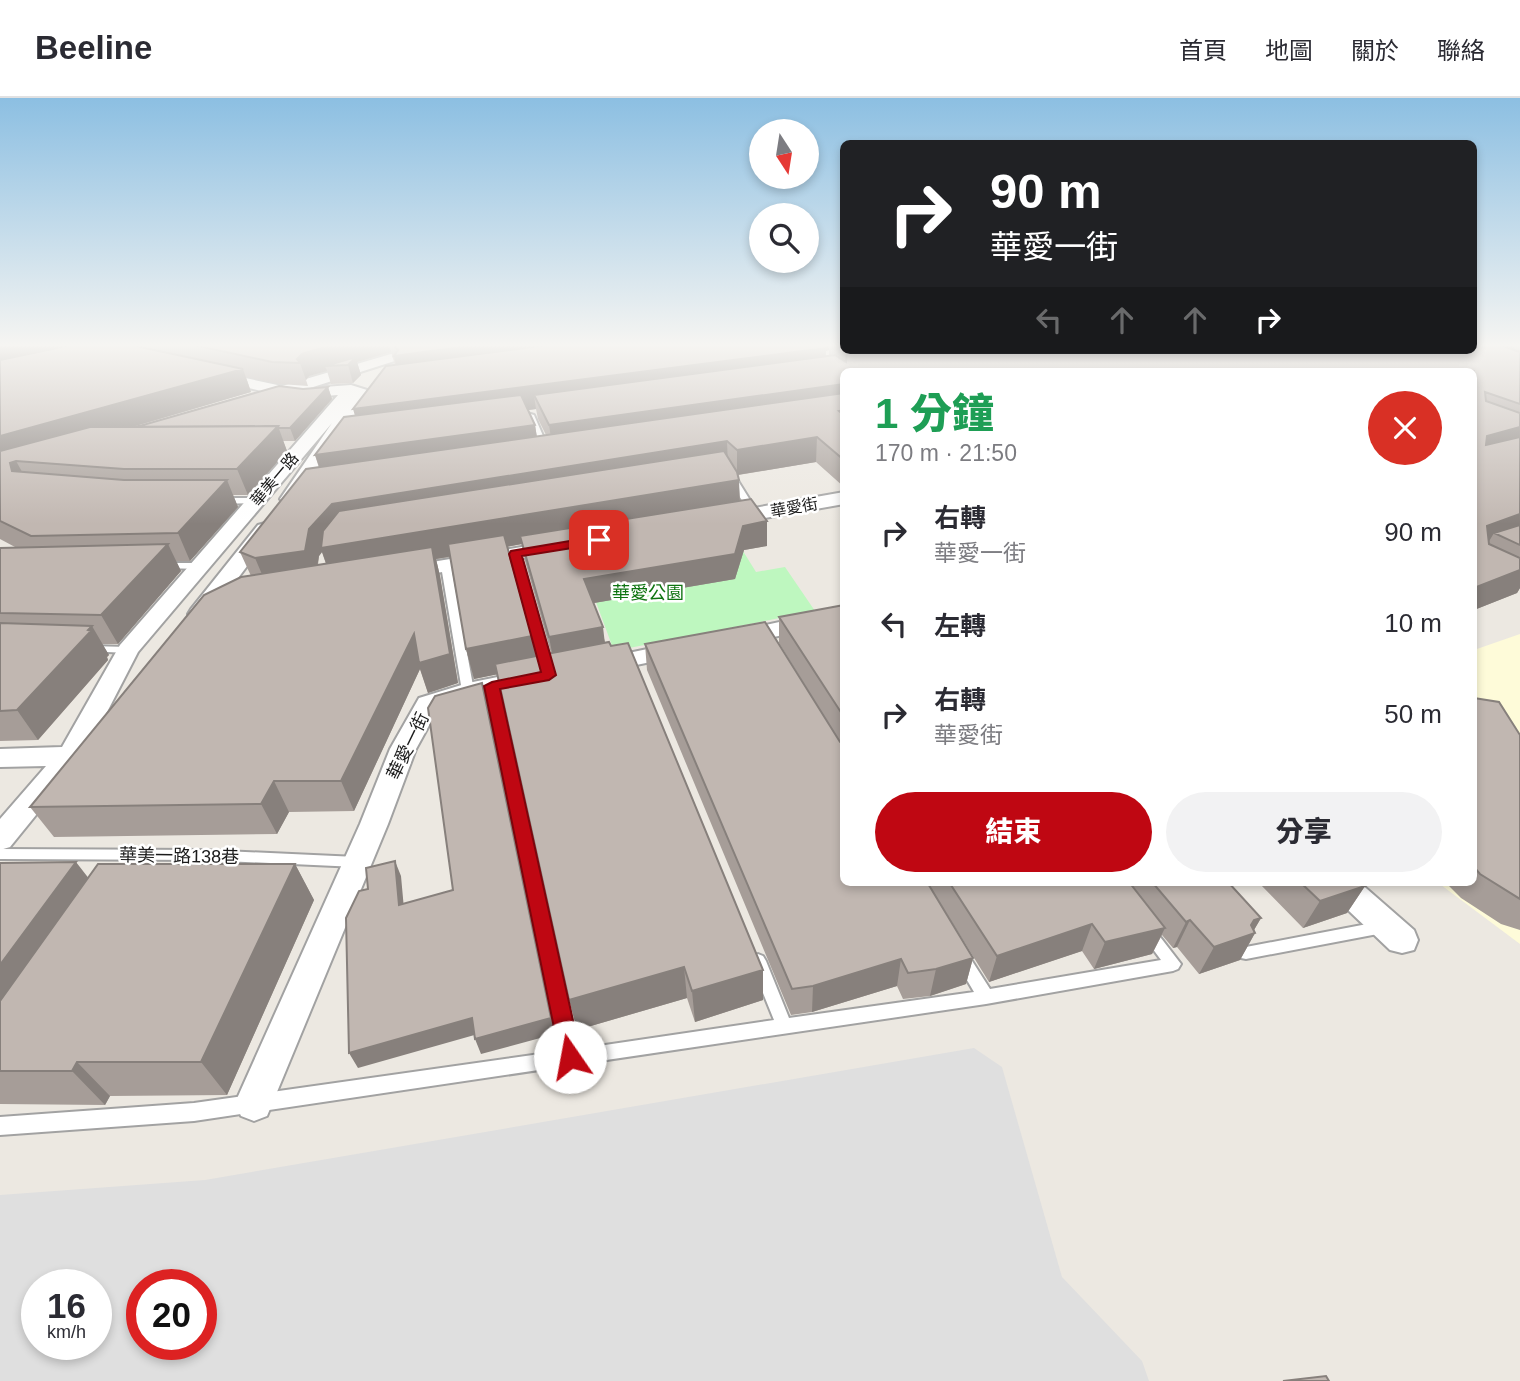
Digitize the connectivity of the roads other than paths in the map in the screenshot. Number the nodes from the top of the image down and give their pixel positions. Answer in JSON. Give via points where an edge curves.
{"nodes":[{"id":1,"x":341,"y":404,"type":"edge"},
{"id":2,"x":355,"y":404,"type":"edge"},
{"id":3,"x":543,"y":413,"type":"edge"},
{"id":4,"x":530,"y":415,"type":"junction"},
{"id":5,"x":516,"y":417,"type":"edge"},
{"id":6,"x":561,"y":454,"type":"edge"},
{"id":7,"x":548,"y":456,"type":"junction"},
{"id":8,"x":537,"y":457,"type":"edge"},
{"id":9,"x":728,"y":472,"type":"edge"},
{"id":10,"x":840,"y":499,"type":"edge"},
{"id":11,"x":203,"y":501,"type":"edge"},
{"id":12,"x":256,"y":501,"type":"junction"},
{"id":13,"x":755,"y":514,"type":"junction"},
{"id":14,"x":703,"y":523,"type":"edge"},
{"id":15,"x":573,"y":544,"type":"edge"},
{"id":16,"x":515,"y":554,"type":"junction"},
{"id":17,"x":446,"y":565,"type":"junction"},
{"id":18,"x":203,"y":566,"type":"junction"},
{"id":19,"x":148,"y":567,"type":"edge"},
{"id":20,"x":386,"y":576,"type":"edge"},
{"id":21,"x":232,"y":600,"type":"edge"},
{"id":22,"x":207,"y":603,"type":"junction"},
{"id":23,"x":840,"y":616,"type":"edge"},
{"id":24,"x":191,"y":626,"type":"edge"},
{"id":25,"x":77,"y":649,"type":"edge"},
{"id":26,"x":128,"y":650,"type":"junction"},
{"id":27,"x":549,"y":675,"type":"junction"},
{"id":28,"x":480,"y":689,"type":"junction"},
{"id":29,"x":119,"y":708,"type":"edge"},
{"id":30,"x":70,"y":757,"type":"junction"},
{"id":31,"x":0,"y":758,"type":"edge"},
{"id":32,"x":0,"y":839,"type":"edge"},
{"id":33,"x":0,"y":854,"type":"edge"},
{"id":34,"x":357,"y":862,"type":"junction"},
{"id":35,"x":1343,"y":886,"type":"edge"},
{"id":36,"x":1140,"y":923,"type":"edge"},
{"id":37,"x":1395,"y":933,"type":"joint"},
{"id":38,"x":951,"y":939,"type":"edge"},
{"id":39,"x":753,"y":950,"type":"edge"},
{"id":40,"x":1246,"y":953,"type":"edge"},
{"id":41,"x":986,"y":997,"type":"junction"},
{"id":42,"x":784,"y":1026,"type":"junction"},
{"id":43,"x":570,"y":1057,"type":"junction"},
{"id":44,"x":254,"y":1103,"type":"junction"},
{"id":45,"x":0,"y":1126,"type":"edge"}],
"edges":[{"from":1,"to":12,"type":"street","name":"華美一路","via":[[295,446]]},
{"from":2,"to":22,"type":"street","name":"華美一路","via":[[300,492]]},
{"from":3,"to":4,"type":"lane"},
{"from":4,"to":5,"type":"lane"},
{"from":4,"to":7,"type":"lane"},
{"from":6,"to":7,"type":"lane"},
{"from":7,"to":8,"type":"lane"},
{"from":9,"to":13,"type":"lane"},
{"from":10,"to":13,"type":"street","name":"華愛街"},
{"from":11,"to":12,"type":"lane"},
{"from":12,"to":18,"type":"street","name":"華美一路"},
{"from":13,"to":14,"type":"street","name":"華愛街"},
{"from":15,"to":16,"type":"street"},
{"from":16,"to":17,"type":"street"},
{"from":16,"to":27,"type":"lane"},
{"from":17,"to":20,"type":"street"},
{"from":17,"to":28,"type":"lane"},
{"from":18,"to":19,"type":"lane"},
{"from":18,"to":26,"type":"street","name":"華美一路"},
{"from":21,"to":22,"type":"street"},
{"from":22,"to":24,"type":"street","name":"華美一路"},
{"from":23,"to":27,"type":"street","name":"華愛一街","via":[[766,638],[636,665]]},
{"from":25,"to":26,"type":"lane"},
{"from":26,"to":30,"type":"street","name":"華美一路"},
{"from":27,"to":28,"type":"street","name":"華愛一街"},
{"from":28,"to":34,"type":"street","name":"華愛一街","via":[[428,704],[403,748]]},
{"from":28,"to":43,"type":"lane"},
{"from":29,"to":30,"type":"street","name":"華美一路"},
{"from":30,"to":31,"type":"street"},
{"from":30,"to":32,"type":"street","name":"華美一路"},
{"from":33,"to":34,"type":"lane","name":"華美一路138巷"},
{"from":34,"to":44,"type":"street","name":"華愛一街"},
{"from":35,"to":37,"type":"street"},
{"from":36,"to":41,"type":"lane","via":[[1173,964]]},
{"from":37,"to":40,"type":"lane"},
{"from":38,"to":41,"type":"lane"},
{"from":39,"to":42,"type":"lane"},
{"from":41,"to":42,"type":"lane"},
{"from":42,"to":43,"type":"lane"},
{"from":43,"to":44,"type":"lane"},
{"from":44,"to":45,"type":"lane","via":[[194,1112]]}]}
